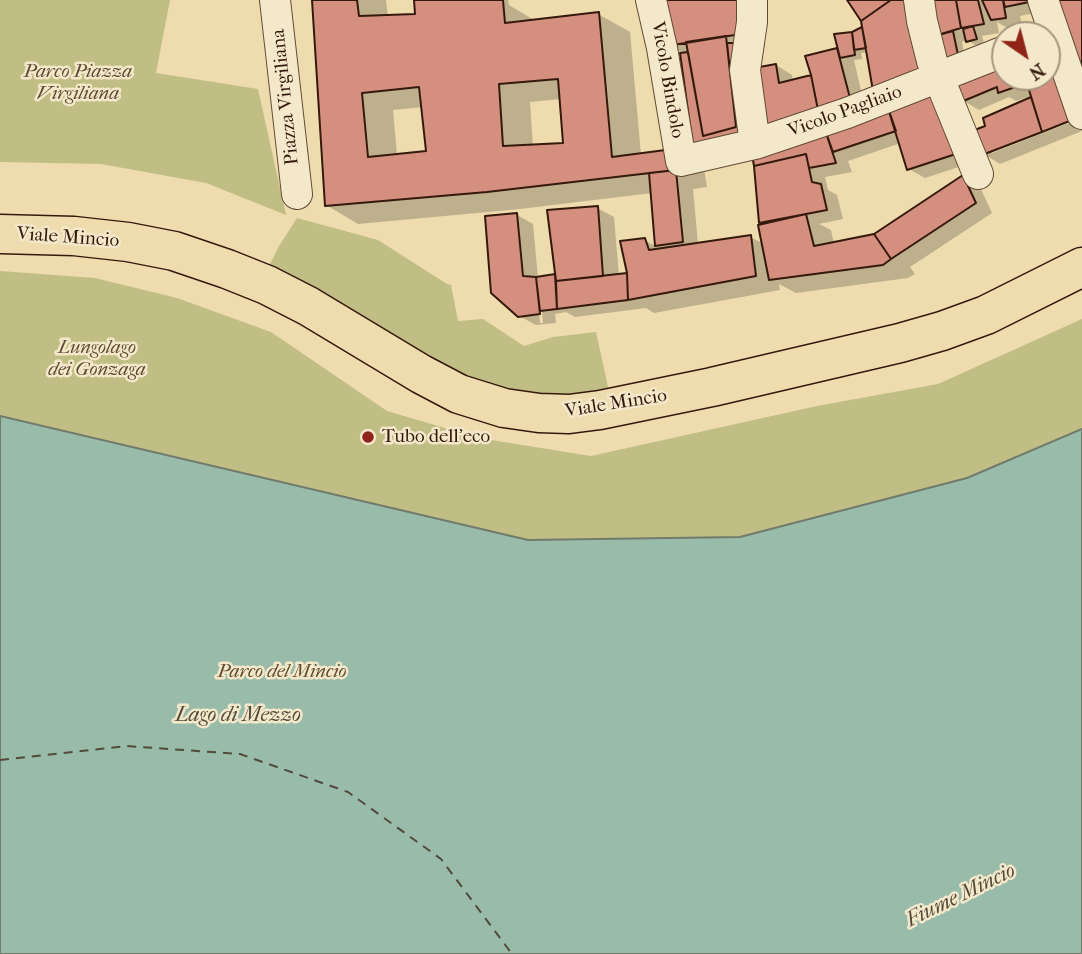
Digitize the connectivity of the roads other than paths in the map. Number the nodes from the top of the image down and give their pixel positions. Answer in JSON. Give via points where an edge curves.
{"nodes":[{"id":1,"x":275,"y":0,"type":"edge"},
{"id":2,"x":651,"y":0,"type":"edge"},
{"id":3,"x":752,"y":0,"type":"edge"},
{"id":4,"x":919,"y":0,"type":"edge"},
{"id":5,"x":1043,"y":0,"type":"edge"},
{"id":6,"x":1047,"y":21,"type":"edge"},
{"id":7,"x":991,"y":56,"type":"edge"},
{"id":8,"x":1061,"y":62,"type":"edge"},
{"id":9,"x":938,"y":77,"type":"junction"},
{"id":10,"x":1082,"y":114,"type":"edge"},
{"id":11,"x":755,"y":144,"type":"junction"},
{"id":12,"x":681,"y":161,"type":"joint"},
{"id":13,"x":978,"y":174,"type":"dead end"},
{"id":14,"x":297,"y":194,"type":"dead end"},
{"id":15,"x":0,"y":234,"type":"edge"},
{"id":16,"x":1082,"y":267,"type":"edge"}],
"edges":[{"from":1,"to":14,"type":"street","name":"Piazza Virgiliana"},
{"from":2,"to":12,"type":"street","name":"Vicolo Bindolo"},
{"from":3,"to":11,"type":"street","via":[[745,70]]},
{"from":4,"to":9,"type":"street"},
{"from":5,"to":6,"type":"street"},
{"from":7,"to":9,"type":"street","name":"Vicolo Pagliaio"},
{"from":8,"to":10,"type":"street"},
{"from":9,"to":11,"type":"street","name":"Vicolo Pagliaio"},
{"from":9,"to":13,"type":"street"},
{"from":11,"to":12,"type":"street","name":"Vicolo Pagliaio"},
{"from":15,"to":16,"type":"main road","name":"Viale Mincio","via":[[128,242],[174,251],[247,277],[308,306],[459,394],[504,408],[569,414],[712,387],[942,331],[986,315]]}]}
